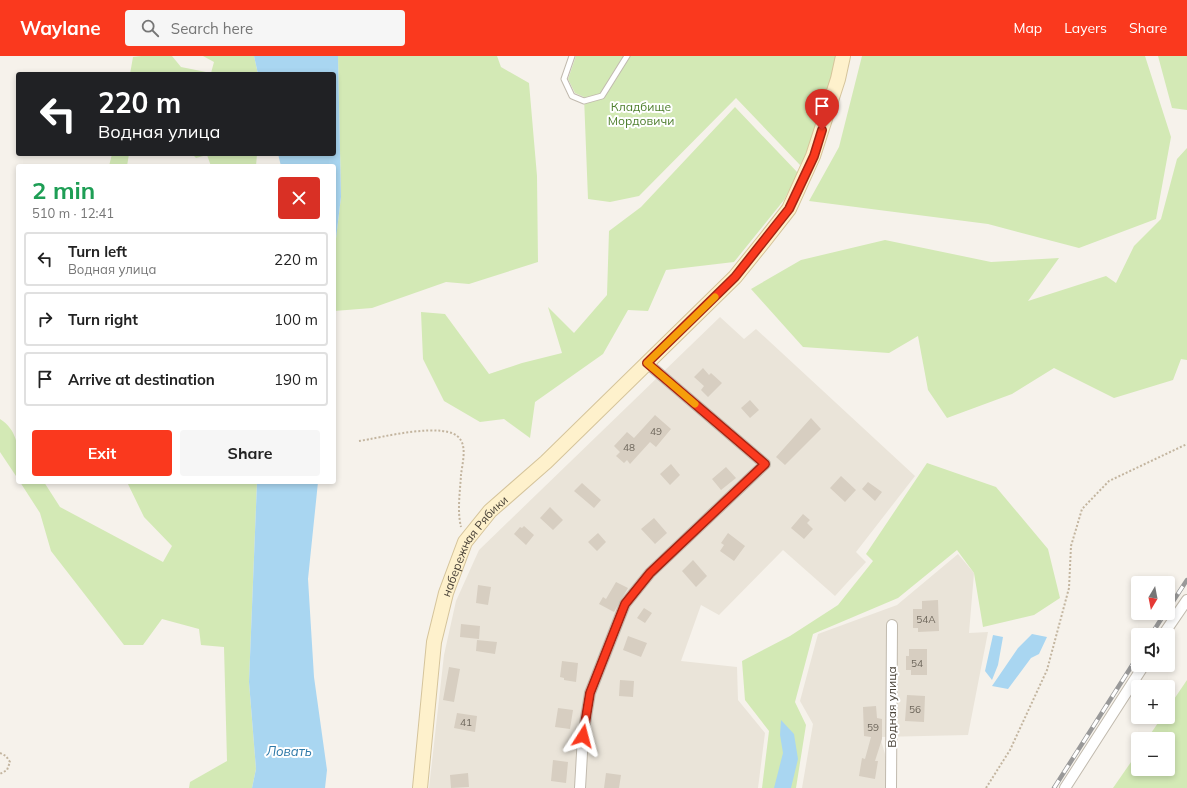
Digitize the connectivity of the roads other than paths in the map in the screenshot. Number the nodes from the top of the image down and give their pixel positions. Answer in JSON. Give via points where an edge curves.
{"nodes":[{"id":1,"x":572,"y":56,"type":"edge"},
{"id":2,"x":627,"y":56,"type":"edge"},
{"id":3,"x":843,"y":56,"type":"edge"},
{"id":4,"x":647,"y":363,"type":"junction"},
{"id":5,"x":1187,"y":600,"type":"edge"},
{"id":6,"x":892,"y":625,"type":"dead end"},
{"id":7,"x":1169,"y":628,"type":"edge"},
{"id":8,"x":1140,"y":672,"type":"edge"},
{"id":9,"x":420,"y":788,"type":"edge"},
{"id":10,"x":580,"y":788,"type":"edge"},
{"id":11,"x":891,"y":788,"type":"edge"},
{"id":12,"x":1066,"y":788,"type":"edge"}],
"edges":[{"from":1,"to":2,"type":"lane","via":[[564,79],[572,96],[584,101],[602,96]]},
{"from":3,"to":4,"type":"street","name":"набережная Рябики","via":[[814,156],[789,209],[735,277]]},
{"from":4,"to":9,"type":"street","name":"набережная Рябики","via":[[546,462],[490,511],[465,542],[446,593],[434,642]]},
{"from":4,"to":10,"type":"street","via":[[765,464],[650,573],[625,604],[590,693],[583,736]]},
{"from":5,"to":7,"type":"street"},
{"from":6,"to":11,"type":"street","name":"Водная улица"},
{"from":8,"to":12,"type":"street"}]}
